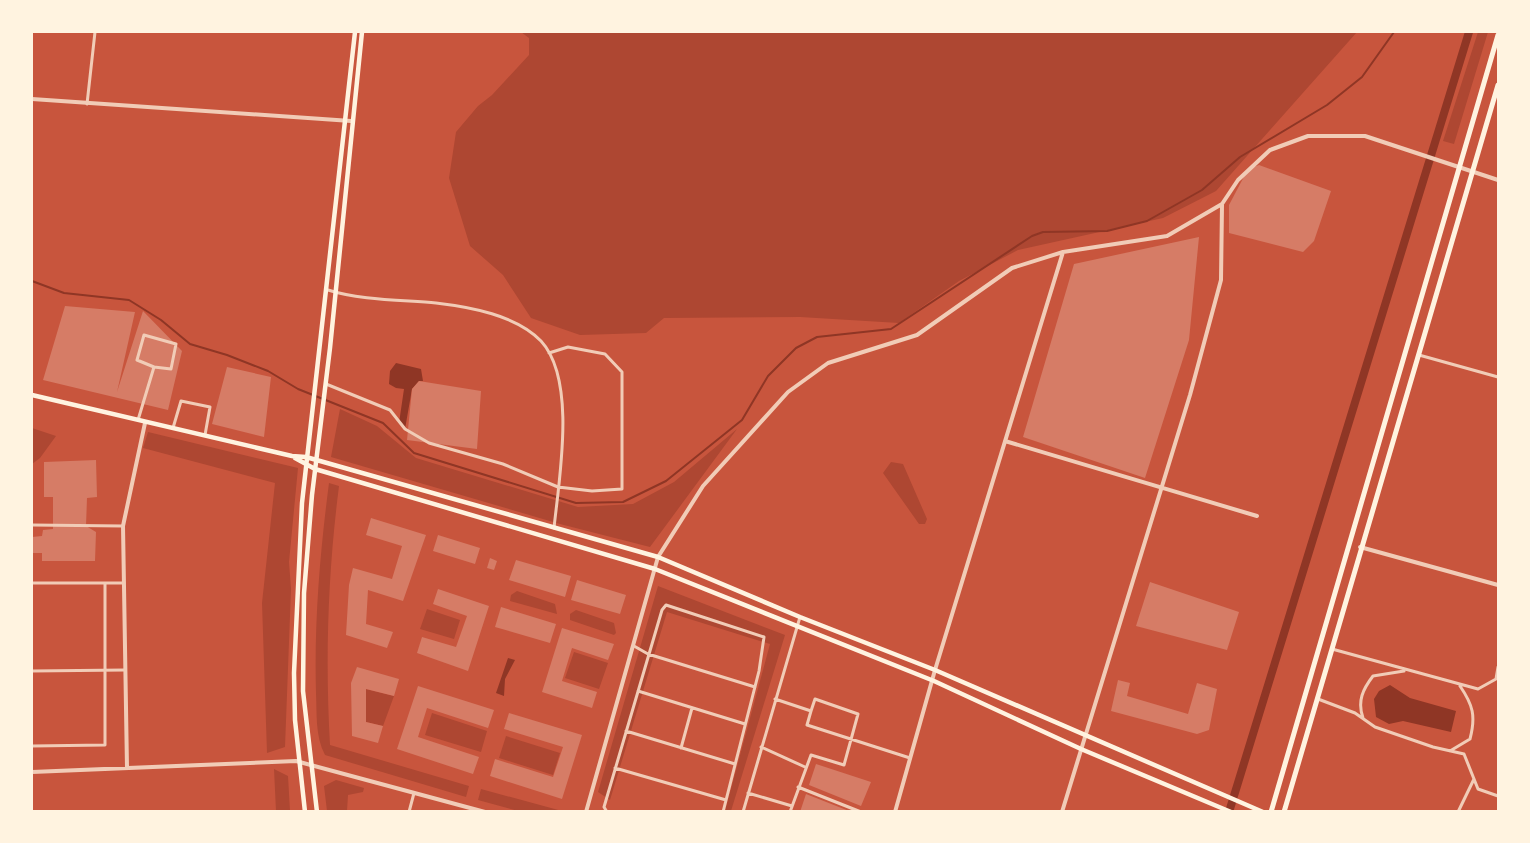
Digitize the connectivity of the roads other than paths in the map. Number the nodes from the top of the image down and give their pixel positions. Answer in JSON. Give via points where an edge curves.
{"nodes":[{"id":1,"x":95,"y":32,"type":"edge"},
{"id":2,"x":355,"y":32,"type":"edge"},
{"id":3,"x":362,"y":32,"type":"edge"},
{"id":4,"x":1498,"y":35,"type":"edge"},
{"id":5,"x":1498,"y":85,"type":"edge"},
{"id":6,"x":32,"y":99,"type":"edge"},
{"id":7,"x":87,"y":104,"type":"junction"},
{"id":8,"x":345,"y":120,"type":"junction"},
{"id":9,"x":351,"y":121,"type":"junction"},
{"id":10,"x":1460,"y":167,"type":"junction"},
{"id":11,"x":1473,"y":173,"type":"junction"},
{"id":12,"x":1498,"y":180,"type":"edge"},
{"id":13,"x":1222,"y":204,"type":"junction"},
{"id":14,"x":1063,"y":252,"type":"junction"},
{"id":15,"x":328,"y":290,"type":"junction"},
{"id":16,"x":335,"y":292,"type":"junction"},
{"id":17,"x":549,"y":353,"type":"junction"},
{"id":18,"x":1419,"y":355,"type":"junction"},
{"id":19,"x":154,"y":367,"type":"junction"},
{"id":20,"x":1498,"y":377,"type":"edge"},
{"id":21,"x":326,"y":384,"type":"junction"},
{"id":22,"x":32,"y":395,"type":"edge"},
{"id":23,"x":138,"y":421,"type":"junction"},
{"id":24,"x":144,"y":423,"type":"junction"},
{"id":25,"x":172,"y":429,"type":"junction"},
{"id":26,"x":204,"y":437,"type":"junction"},
{"id":27,"x":1005,"y":441,"type":"junction"},
{"id":28,"x":292,"y":456,"type":"junction"},
{"id":29,"x":306,"y":457,"type":"junction"},
{"id":30,"x":316,"y":460,"type":"junction"},
{"id":31,"x":306,"y":464,"type":"junction"},
{"id":32,"x":315,"y":469,"type":"junction"},
{"id":33,"x":1162,"y":486,"type":"junction"},
{"id":34,"x":558,"y":487,"type":"junction"},
{"id":35,"x":1257,"y":516,"type":"dead end"},
{"id":36,"x":32,"y":525,"type":"edge"},
{"id":37,"x":123,"y":526,"type":"junction"},
{"id":38,"x":554,"y":528,"type":"junction"},
{"id":39,"x":1360,"y":547,"type":"junction"},
{"id":40,"x":658,"y":557,"type":"junction"},
{"id":41,"x":655,"y":569,"type":"junction"},
{"id":42,"x":32,"y":583,"type":"edge"},
{"id":43,"x":105,"y":583,"type":"junction"},
{"id":44,"x":124,"y":583,"type":"junction"},
{"id":45,"x":1498,"y":585,"type":"edge"},
{"id":46,"x":800,"y":617,"type":"junction"},
{"id":47,"x":795,"y":627,"type":"junction"},
{"id":48,"x":634,"y":646,"type":"junction"},
{"id":49,"x":1331,"y":648,"type":"junction"},
{"id":50,"x":648,"y":654,"type":"junction"},
{"id":51,"x":1498,"y":667,"type":"edge"},
{"id":52,"x":106,"y":670,"type":"junction"},
{"id":53,"x":126,"y":670,"type":"junction"},
{"id":54,"x":935,"y":670,"type":"junction"},
{"id":55,"x":32,"y":671,"type":"edge"},
{"id":56,"x":1406,"y":671,"type":"junction"},
{"id":57,"x":934,"y":681,"type":"junction"},
{"id":58,"x":1459,"y":685,"type":"junction"},
{"id":59,"x":755,"y":687,"type":"junction"},
{"id":60,"x":638,"y":692,"type":"junction"},
{"id":61,"x":775,"y":699,"type":"junction"},
{"id":62,"x":1316,"y":699,"type":"junction"},
{"id":63,"x":692,"y":708,"type":"junction"},
{"id":64,"x":811,"y":711,"type":"junction"},
{"id":65,"x":1364,"y":719,"type":"junction"},
{"id":66,"x":746,"y":724,"type":"junction"},
{"id":67,"x":626,"y":731,"type":"junction"},
{"id":68,"x":1087,"y":738,"type":"junction"},
{"id":69,"x":852,"y":739,"type":"junction"},
{"id":70,"x":32,"y":746,"type":"edge"},
{"id":71,"x":761,"y":747,"type":"junction"},
{"id":72,"x":681,"y":748,"type":"junction"},
{"id":73,"x":1082,"y":749,"type":"junction"},
{"id":74,"x":1450,"y":751,"type":"junction"},
{"id":75,"x":911,"y":758,"type":"junction"},
{"id":76,"x":300,"y":762,"type":"junction"},
{"id":77,"x":735,"y":764,"type":"junction"},
{"id":78,"x":313,"y":766,"type":"junction"},
{"id":79,"x":127,"y":768,"type":"junction"},
{"id":80,"x":615,"y":768,"type":"junction"},
{"id":81,"x":805,"y":768,"type":"junction"},
{"id":82,"x":32,"y":772,"type":"edge"},
{"id":83,"x":1474,"y":779,"type":"junction"},
{"id":84,"x":798,"y":787,"type":"junction"},
{"id":85,"x":414,"y":792,"type":"junction"},
{"id":86,"x":748,"y":793,"type":"junction"},
{"id":87,"x":1498,"y":796,"type":"edge"},
{"id":88,"x":726,"y":800,"type":"junction"},
{"id":89,"x":792,"y":806,"type":"junction"},
{"id":90,"x":305,"y":812,"type":"edge"},
{"id":91,"x":316,"y":812,"type":"edge"},
{"id":92,"x":409,"y":812,"type":"edge"},
{"id":93,"x":485,"y":812,"type":"edge"},
{"id":94,"x":586,"y":812,"type":"edge"},
{"id":95,"x":606,"y":812,"type":"edge"},
{"id":96,"x":723,"y":812,"type":"edge"},
{"id":97,"x":743,"y":812,"type":"edge"},
{"id":98,"x":790,"y":812,"type":"edge"},
{"id":99,"x":861,"y":812,"type":"edge"},
{"id":100,"x":895,"y":812,"type":"edge"},
{"id":101,"x":1062,"y":812,"type":"edge"},
{"id":102,"x":1231,"y":812,"type":"edge"},
{"id":103,"x":1263,"y":812,"type":"edge"},
{"id":104,"x":1271,"y":812,"type":"edge"},
{"id":105,"x":1284,"y":812,"type":"edge"},
{"id":106,"x":1458,"y":812,"type":"edge"}],
"edges":[{"from":1,"to":7,"type":"street"},
{"from":2,"to":8,"type":"main road"},
{"from":3,"to":9,"type":"main road"},
{"from":4,"to":10,"type":"highway"},
{"from":5,"to":11,"type":"highway"},
{"from":6,"to":7,"type":"street"},
{"from":7,"to":8,"type":"street"},
{"from":8,"to":9,"type":"street"},
{"from":8,"to":15,"type":"main road"},
{"from":9,"to":16,"type":"main road"},
{"from":10,"to":11,"type":"street"},
{"from":10,"to":13,"type":"street","via":[[1365,136],[1308,136],[1270,150],[1238,180]]},
{"from":10,"to":104,"type":"highway"},
{"from":11,"to":12,"type":"street"},
{"from":11,"to":18,"type":"highway"},
{"from":13,"to":14,"type":"street","via":[[1167,236]]},
{"from":13,"to":33,"type":"street","via":[[1221,280]]},
{"from":14,"to":27,"type":"street"},
{"from":14,"to":40,"type":"street","via":[[1012,268],[917,335],[828,363],[788,392],[703,486]]},
{"from":15,"to":16,"type":"street"},
{"from":15,"to":29,"type":"main road"},
{"from":16,"to":17,"type":"street","via":[[463,306],[488,313],[525,329]]},
{"from":16,"to":21,"type":"main road"},
{"from":17,"to":34,"type":"street","via":[[559,384],[562,421]]},
{"from":17,"to":34,"type":"street","via":[[568,347],[605,354],[622,372],[622,489]]},
{"from":18,"to":20,"type":"street"},
{"from":18,"to":39,"type":"highway"},
{"from":19,"to":19,"type":"street","via":[[137,360],[144,335],[176,344],[171,369]]},
{"from":19,"to":23,"type":"street"},
{"from":21,"to":30,"type":"main road"},
{"from":21,"to":34,"type":"street","via":[[390,410],[405,429],[429,443],[503,464]]},
{"from":22,"to":23,"type":"main road"},
{"from":23,"to":24,"type":"main road"},
{"from":24,"to":25,"type":"main road"},
{"from":24,"to":37,"type":"street"},
{"from":25,"to":26,"type":"main road"},
{"from":25,"to":26,"type":"street","via":[[181,401],[210,407]]},
{"from":26,"to":28,"type":"main road"},
{"from":27,"to":33,"type":"street"},
{"from":27,"to":54,"type":"street"},
{"from":28,"to":29,"type":"main road"},
{"from":28,"to":31,"type":"main road"},
{"from":29,"to":30,"type":"main road"},
{"from":29,"to":31,"type":"main road"},
{"from":30,"to":32,"type":"main road"},
{"from":30,"to":38,"type":"main road"},
{"from":31,"to":32,"type":"main road"},
{"from":31,"to":76,"type":"main road","via":[[294,673]]},
{"from":32,"to":41,"type":"main road"},
{"from":32,"to":78,"type":"main road","via":[[304,593],[303,692]]},
{"from":33,"to":35,"type":"street"},
{"from":33,"to":68,"type":"street"},
{"from":34,"to":38,"type":"street"},
{"from":36,"to":37,"type":"street"},
{"from":37,"to":44,"type":"street"},
{"from":38,"to":40,"type":"main road"},
{"from":39,"to":45,"type":"street"},
{"from":39,"to":49,"type":"highway"},
{"from":40,"to":41,"type":"street"},
{"from":40,"to":46,"type":"main road"},
{"from":41,"to":47,"type":"main road"},
{"from":41,"to":48,"type":"street"},
{"from":42,"to":43,"type":"street"},
{"from":43,"to":44,"type":"street"},
{"from":43,"to":52,"type":"street"},
{"from":44,"to":53,"type":"street"},
{"from":46,"to":47,"type":"street"},
{"from":46,"to":54,"type":"main road"},
{"from":47,"to":57,"type":"main road"},
{"from":47,"to":61,"type":"street"},
{"from":48,"to":50,"type":"street"},
{"from":48,"to":94,"type":"street"},
{"from":49,"to":56,"type":"street"},
{"from":49,"to":62,"type":"highway"},
{"from":50,"to":59,"type":"street"},
{"from":50,"to":59,"type":"street","via":[[666,604],[764,637]]},
{"from":50,"to":60,"type":"street"},
{"from":51,"to":58,"type":"street","via":[[1496,679],[1478,690]]},
{"from":52,"to":53,"type":"street"},
{"from":52,"to":55,"type":"street"},
{"from":52,"to":70,"type":"street","via":[[105,745]]},
{"from":53,"to":79,"type":"street"},
{"from":54,"to":57,"type":"street"},
{"from":54,"to":68,"type":"main road"},
{"from":56,"to":58,"type":"street"},
{"from":56,"to":65,"type":"street","via":[[1374,675],[1362,690],[1360,710]]},
{"from":57,"to":73,"type":"main road"},
{"from":57,"to":75,"type":"street"},
{"from":58,"to":74,"type":"street","via":[[1472,704],[1473,727],[1470,739]]},
{"from":59,"to":66,"type":"street"},
{"from":60,"to":63,"type":"street"},
{"from":60,"to":67,"type":"street"},
{"from":61,"to":64,"type":"street"},
{"from":61,"to":71,"type":"street"},
{"from":62,"to":65,"type":"street"},
{"from":62,"to":105,"type":"highway"},
{"from":63,"to":66,"type":"street"},
{"from":63,"to":72,"type":"street"},
{"from":64,"to":69,"type":"street","via":[[807,724]]},
{"from":64,"to":69,"type":"street","via":[[815,699],[858,714]]},
{"from":65,"to":74,"type":"street","via":[[1375,727]]},
{"from":66,"to":77,"type":"street"},
{"from":67,"to":72,"type":"street"},
{"from":67,"to":80,"type":"street"},
{"from":68,"to":73,"type":"street"},
{"from":68,"to":103,"type":"main road"},
{"from":69,"to":75,"type":"street"},
{"from":69,"to":81,"type":"street","via":[[844,765],[811,755]]},
{"from":71,"to":81,"type":"street"},
{"from":71,"to":86,"type":"street"},
{"from":72,"to":77,"type":"street"},
{"from":73,"to":101,"type":"street"},
{"from":73,"to":102,"type":"main road"},
{"from":74,"to":83,"type":"street","via":[[1464,754]]},
{"from":75,"to":100,"type":"street"},
{"from":76,"to":78,"type":"street"},
{"from":76,"to":79,"type":"street"},
{"from":76,"to":90,"type":"main road"},
{"from":77,"to":88,"type":"street"},
{"from":78,"to":85,"type":"street"},
{"from":78,"to":91,"type":"main road"},
{"from":79,"to":82,"type":"street"},
{"from":80,"to":88,"type":"street"},
{"from":80,"to":95,"type":"street"},
{"from":81,"to":84,"type":"street"},
{"from":83,"to":87,"type":"street","via":[[1478,789]]},
{"from":83,"to":106,"type":"street"},
{"from":84,"to":89,"type":"street"},
{"from":84,"to":99,"type":"street"},
{"from":85,"to":92,"type":"street"},
{"from":85,"to":93,"type":"street"},
{"from":86,"to":89,"type":"street"},
{"from":86,"to":97,"type":"street"},
{"from":88,"to":96,"type":"street"},
{"from":89,"to":98,"type":"street"}]}
